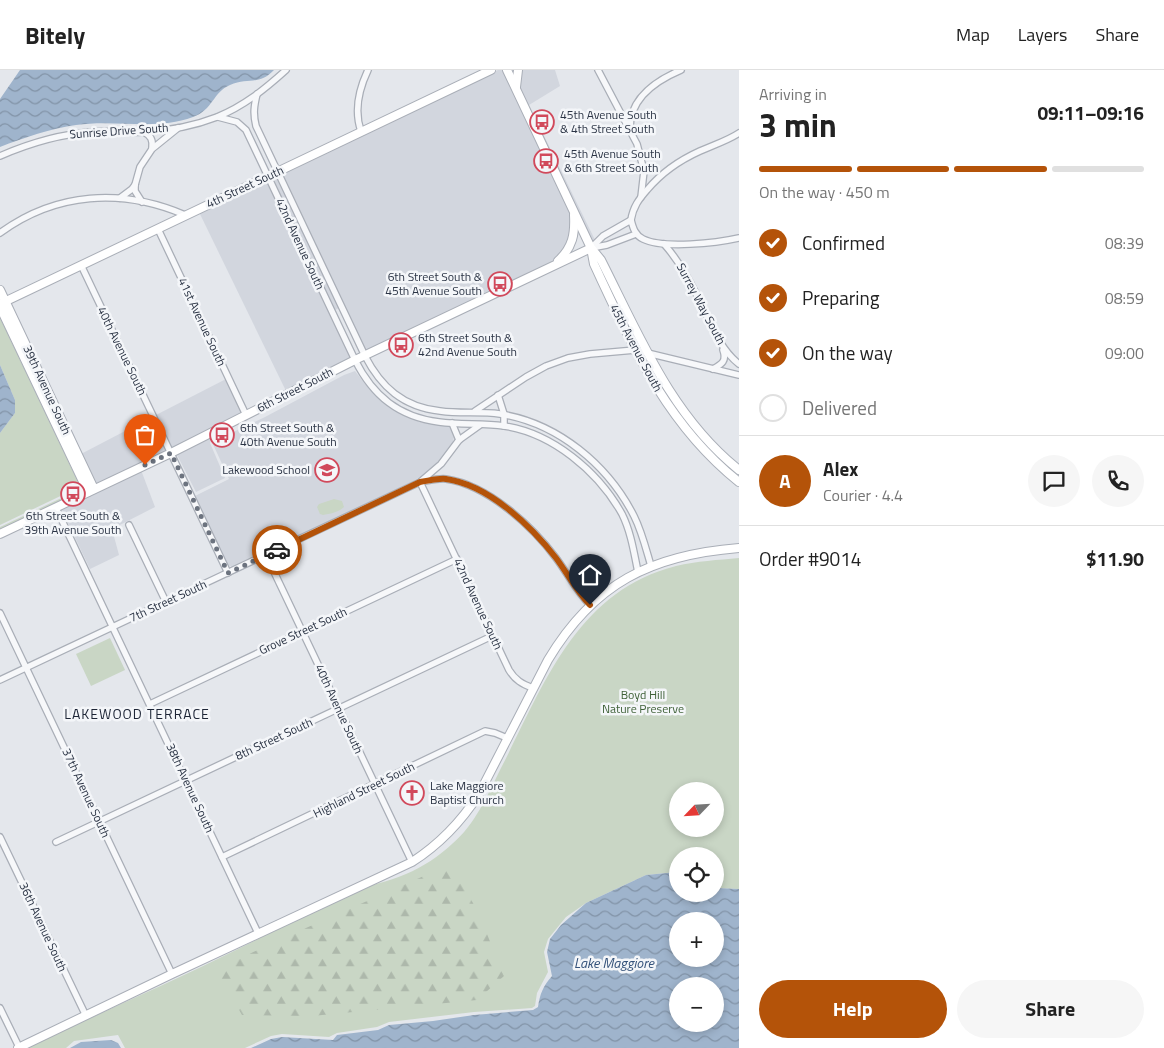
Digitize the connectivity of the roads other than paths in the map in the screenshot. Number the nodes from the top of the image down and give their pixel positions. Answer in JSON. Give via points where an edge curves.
{"nodes":[{"id":1,"x":286,"y":70,"type":"edge"},
{"id":2,"x":491,"y":70,"type":"edge"},
{"id":3,"x":507,"y":70,"type":"edge"},
{"id":4,"x":518,"y":70,"type":"edge"},
{"id":5,"x":598,"y":70,"type":"edge"},
{"id":6,"x":681,"y":70,"type":"edge"},
{"id":7,"x":366,"y":71,"type":"edge"},
{"id":8,"x":516,"y":89,"type":"junction"},
{"id":9,"x":257,"y":94,"type":"junction"},
{"id":10,"x":218,"y":117,"type":"junction"},
{"id":11,"x":180,"y":127,"type":"junction"},
{"id":12,"x":361,"y":131,"type":"junction"},
{"id":13,"x":630,"y":131,"type":"junction"},
{"id":14,"x":144,"y":132,"type":"junction"},
{"id":15,"x":739,"y":132,"type":"edge"},
{"id":16,"x":152,"y":149,"type":"junction"},
{"id":17,"x":0,"y":156,"type":"edge"},
{"id":18,"x":278,"y":171,"type":"junction"},
{"id":19,"x":268,"y":176,"type":"junction"},
{"id":20,"x":135,"y":184,"type":"junction"},
{"id":21,"x":120,"y":198,"type":"junction"},
{"id":22,"x":641,"y":198,"type":"junction"},
{"id":23,"x":142,"y":202,"type":"junction"},
{"id":24,"x":573,"y":210,"type":"junction"},
{"id":25,"x":185,"y":216,"type":"junction"},
{"id":26,"x":631,"y":220,"type":"junction"},
{"id":27,"x":158,"y":229,"type":"junction"},
{"id":28,"x":0,"y":233,"type":"edge"},
{"id":29,"x":636,"y":234,"type":"junction"},
{"id":30,"x":739,"y":238,"type":"edge"},
{"id":31,"x":664,"y":244,"type":"junction"},
{"id":32,"x":591,"y":248,"type":"junction"},
{"id":33,"x":81,"y":265,"type":"junction"},
{"id":34,"x":553,"y":266,"type":"junction"},
{"id":35,"x":0,"y":290,"type":"edge"},
{"id":36,"x":2,"y":304,"type":"edge"},
{"id":37,"x":343,"y":310,"type":"junction"},
{"id":38,"x":333,"y":314,"type":"junction"},
{"id":39,"x":721,"y":343,"type":"junction"},
{"id":40,"x":635,"y":350,"type":"junction"},
{"id":41,"x":647,"y":353,"type":"junction"},
{"id":42,"x":365,"y":356,"type":"junction"},
{"id":43,"x":355,"y":360,"type":"junction"},
{"id":44,"x":739,"y":364,"type":"edge"},
{"id":45,"x":712,"y":369,"type":"junction"},
{"id":46,"x":739,"y":375,"type":"edge"},
{"id":47,"x":498,"y":395,"type":"junction"},
{"id":48,"x":475,"y":411,"type":"junction"},
{"id":49,"x":504,"y":414,"type":"junction"},
{"id":50,"x":246,"y":415,"type":"junction"},
{"id":51,"x":452,"y":423,"type":"junction"},
{"id":52,"x":480,"y":424,"type":"junction"},
{"id":53,"x":504,"y":426,"type":"junction"},
{"id":54,"x":459,"y":440,"type":"junction"},
{"id":55,"x":171,"y":453,"type":"junction"},
{"id":56,"x":739,"y":470,"type":"edge"},
{"id":57,"x":420,"y":482,"type":"junction"},
{"id":58,"x":739,"y":482,"type":"edge"},
{"id":59,"x":91,"y":491,"type":"junction"},
{"id":60,"x":56,"y":508,"type":"junction"},
{"id":61,"x":129,"y":525,"type":"dead end"},
{"id":62,"x":0,"y":534,"type":"edge"},
{"id":63,"x":739,"y":548,"type":"edge"},
{"id":64,"x":266,"y":555,"type":"junction"},
{"id":65,"x":457,"y":559,"type":"junction"},
{"id":66,"x":651,"y":566,"type":"junction"},
{"id":67,"x":638,"y":572,"type":"junction"},
{"id":68,"x":228,"y":573,"type":"junction"},
{"id":69,"x":166,"y":602,"type":"junction"},
{"id":70,"x":590,"y":605,"type":"junction"},
{"id":71,"x":0,"y":613,"type":"edge"},
{"id":72,"x":114,"y":627,"type":"junction"},
{"id":73,"x":303,"y":631,"type":"junction"},
{"id":74,"x":492,"y":636,"type":"junction"},
{"id":75,"x":26,"y":668,"type":"junction"},
{"id":76,"x":0,"y":680,"type":"edge"},
{"id":77,"x":533,"y":688,"type":"junction"},
{"id":78,"x":150,"y":704,"type":"junction"},
{"id":79,"x":338,"y":709,"type":"junction"},
{"id":80,"x":507,"y":738,"type":"junction"},
{"id":81,"x":186,"y":780,"type":"junction"},
{"id":82,"x":375,"y":785,"type":"junction"},
{"id":83,"x":99,"y":821,"type":"junction"},
{"id":84,"x":0,"y":837,"type":"edge"},
{"id":85,"x":56,"y":842,"type":"dead end"},
{"id":86,"x":222,"y":857,"type":"junction"},
{"id":87,"x":412,"y":862,"type":"junction"},
{"id":88,"x":258,"y":933,"type":"junction"},
{"id":89,"x":172,"y":974,"type":"junction"},
{"id":90,"x":0,"y":1008,"type":"edge"},
{"id":91,"x":86,"y":1016,"type":"junction"},
{"id":92,"x":18,"y":1048,"type":"edge"}],
"edges":[{"from":1,"to":9,"type":"street","name":"Sunrise Drive South"},
{"from":2,"to":12,"type":"street","name":"4th Street South"},
{"from":3,"to":8,"type":"street","name":"45th Avenue South"},
{"from":4,"to":8,"type":"street"},
{"from":5,"to":13,"type":"street"},
{"from":6,"to":13,"type":"street","via":[[640,97],[630,120]]},
{"from":7,"to":12,"type":"street","via":[[357,110]]},
{"from":8,"to":24,"type":"street","name":"45th Avenue South"},
{"from":9,"to":10,"type":"street","name":"Sunrise Drive South"},
{"from":9,"to":18,"type":"street","name":"42nd Avenue South","via":[[253,116]]},
{"from":10,"to":11,"type":"street","name":"Sunrise Drive South"},
{"from":10,"to":19,"type":"street","name":"42nd Avenue South","via":[[237,122],[246,130]]},
{"from":11,"to":14,"type":"street","name":"Sunrise Drive South"},
{"from":11,"to":16,"type":"street"},
{"from":12,"to":18,"type":"street","name":"4th Street South"},
{"from":13,"to":22,"type":"street","via":[[644,170]]},
{"from":14,"to":16,"type":"street","via":[[150,136]]},
{"from":14,"to":17,"type":"street","name":"Sunrise Drive South","via":[[68,134],[44,139]]},
{"from":15,"to":22,"type":"street","via":[[681,161],[660,176]]},
{"from":16,"to":20,"type":"street","via":[[140,167]]},
{"from":18,"to":19,"type":"street","name":"4th Street South"},
{"from":18,"to":37,"type":"street","name":"42nd Avenue South"},
{"from":19,"to":25,"type":"street","name":"4th Street South"},
{"from":19,"to":38,"type":"street","name":"42nd Avenue South"},
{"from":20,"to":21,"type":"street"},
{"from":20,"to":23,"type":"street","via":[[135,191]]},
{"from":21,"to":23,"type":"street"},
{"from":21,"to":28,"type":"street","via":[[82,199],[57,204],[15,222]]},
{"from":22,"to":26,"type":"street"},
{"from":23,"to":25,"type":"street"},
{"from":24,"to":32,"type":"street","name":"45th Avenue South"},
{"from":24,"to":34,"type":"street","via":[[571,244]]},
{"from":25,"to":27,"type":"street","name":"4th Street South"},
{"from":26,"to":29,"type":"street"},
{"from":26,"to":32,"type":"street","name":"6th Street South","via":[[603,236]]},
{"from":27,"to":33,"type":"street","name":"4th Street South"},
{"from":27,"to":50,"type":"street","name":"41st Avenue South"},
{"from":29,"to":31,"type":"street"},
{"from":29,"to":32,"type":"street","name":"6th Street South"},
{"from":30,"to":31,"type":"street"},
{"from":31,"to":39,"type":"street","name":"Surrey Way South","via":[[678,259]]},
{"from":32,"to":34,"type":"street","name":"6th Street South"},
{"from":32,"to":40,"type":"street","name":"45th Avenue South","via":[[594,264]]},
{"from":32,"to":41,"type":"street","name":"45th Avenue South","via":[[601,260]]},
{"from":33,"to":36,"type":"street","name":"4th Street South"},
{"from":33,"to":55,"type":"street","name":"40th Avenue South"},
{"from":34,"to":42,"type":"street","name":"6th Street South"},
{"from":35,"to":36,"type":"street","name":"39th Avenue South"},
{"from":36,"to":59,"type":"street","name":"39th Avenue South"},
{"from":37,"to":38,"type":"street"},
{"from":37,"to":42,"type":"street","name":"42nd Avenue South"},
{"from":38,"to":43,"type":"street","name":"42nd Avenue South"},
{"from":39,"to":44,"type":"street","name":"Surrey Way South"},
{"from":39,"to":45,"type":"street","via":[[725,360]]},
{"from":40,"to":41,"type":"street"},
{"from":40,"to":47,"type":"street","via":[[568,358],[526,376]]},
{"from":40,"to":58,"type":"street","name":"45th Avenue South","via":[[677,418]]},
{"from":41,"to":45,"type":"street"},
{"from":41,"to":56,"type":"street","name":"45th Avenue South","via":[[683,411]]},
{"from":42,"to":43,"type":"street","name":"6th Street South"},
{"from":42,"to":48,"type":"street","name":"42nd Avenue South","via":[[378,378],[400,398],[442,412]]},
{"from":43,"to":50,"type":"street","name":"6th Street South"},
{"from":43,"to":51,"type":"street","name":"42nd Avenue South","via":[[371,387],[384,400],[423,419]]},
{"from":45,"to":46,"type":"street"},
{"from":47,"to":48,"type":"street"},
{"from":47,"to":49,"type":"street"},
{"from":48,"to":49,"type":"street","name":"42nd Avenue South"},
{"from":49,"to":53,"type":"street"},
{"from":49,"to":66,"type":"street","name":"42nd Avenue South","via":[[538,424],[573,444],[600,469],[635,518]]},
{"from":50,"to":55,"type":"street","name":"6th Street South"},
{"from":51,"to":52,"type":"street","name":"42nd Avenue South"},
{"from":51,"to":54,"type":"street"},
{"from":52,"to":53,"type":"street","name":"42nd Avenue South"},
{"from":52,"to":54,"type":"street","name":"7th Street South"},
{"from":53,"to":67,"type":"street","name":"42nd Avenue South","via":[[549,442],[581,464],[601,484],[622,514]]},
{"from":54,"to":57,"type":"street","name":"7th Street South","via":[[441,464]]},
{"from":55,"to":59,"type":"street","name":"6th Street South"},
{"from":55,"to":68,"type":"street","name":"40th Avenue South"},
{"from":57,"to":64,"type":"street","name":"7th Street South"},
{"from":57,"to":65,"type":"street","name":"42nd Avenue South"},
{"from":57,"to":70,"type":"street","via":[[445,478],[497,501],[537,535]]},
{"from":59,"to":60,"type":"street","name":"6th Street South"},
{"from":60,"to":62,"type":"street","name":"6th Street South"},
{"from":60,"to":72,"type":"street","name":"38th Avenue South"},
{"from":61,"to":69,"type":"street"},
{"from":63,"to":66,"type":"street","via":[[692,553]]},
{"from":64,"to":68,"type":"street","name":"7th Street South"},
{"from":64,"to":73,"type":"street","name":"40th Avenue South"},
{"from":65,"to":73,"type":"street","name":"Grove Street South"},
{"from":65,"to":74,"type":"street","name":"42nd Avenue South"},
{"from":66,"to":67,"type":"street"},
{"from":67,"to":70,"type":"street"},
{"from":68,"to":69,"type":"street","name":"7th Street South"},
{"from":69,"to":72,"type":"street","name":"7th Street South"},
{"from":70,"to":77,"type":"street","via":[[561,639]]},
{"from":71,"to":75,"type":"street","name":"37th Avenue South"},
{"from":72,"to":75,"type":"street","name":"7th Street South"},
{"from":72,"to":78,"type":"street","name":"38th Avenue South"},
{"from":73,"to":78,"type":"street","name":"Grove Street South"},
{"from":73,"to":79,"type":"street","name":"40th Avenue South"},
{"from":74,"to":77,"type":"street","name":"42nd Avenue South","via":[[514,678]]},
{"from":74,"to":79,"type":"street","name":"8th Street South"},
{"from":75,"to":76,"type":"street","name":"7th Street South"},
{"from":75,"to":83,"type":"street","name":"37th Avenue South"},
{"from":77,"to":80,"type":"street"},
{"from":78,"to":81,"type":"street","name":"38th Avenue South"},
{"from":79,"to":81,"type":"street","name":"8th Street South"},
{"from":79,"to":82,"type":"street","name":"40th Avenue South"},
{"from":80,"to":82,"type":"street","name":"Highland Street South","via":[[485,731]]},
{"from":80,"to":87,"type":"street","via":[[467,812],[442,840]]},
{"from":81,"to":83,"type":"street","name":"8th Street South"},
{"from":81,"to":86,"type":"street","name":"38th Avenue South"},
{"from":82,"to":86,"type":"street","name":"Highland Street South"},
{"from":82,"to":87,"type":"street","name":"40th Avenue South"},
{"from":83,"to":85,"type":"street","name":"8th Street South"},
{"from":83,"to":89,"type":"street","name":"37th Avenue South"},
{"from":84,"to":91,"type":"street","name":"36th Avenue South"},
{"from":86,"to":88,"type":"street","name":"38th Avenue South"},
{"from":87,"to":88,"type":"street"},
{"from":88,"to":89,"type":"street"},
{"from":89,"to":91,"type":"street"},
{"from":90,"to":92,"type":"street"},
{"from":91,"to":92,"type":"street"}]}
